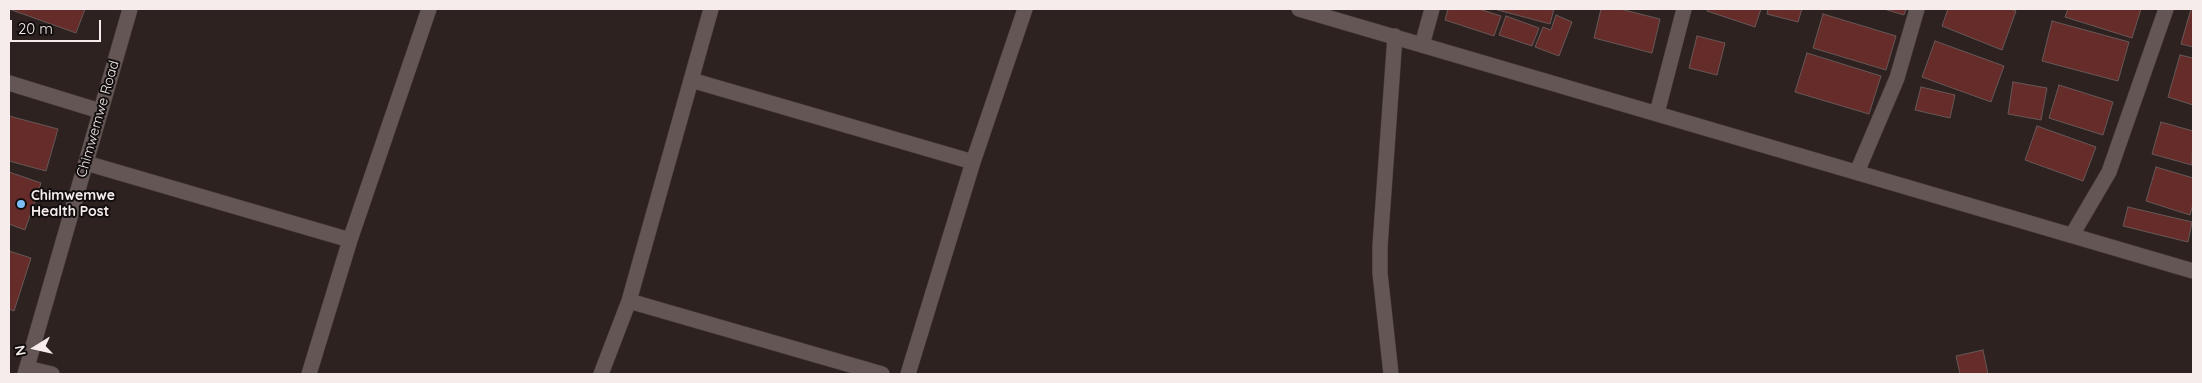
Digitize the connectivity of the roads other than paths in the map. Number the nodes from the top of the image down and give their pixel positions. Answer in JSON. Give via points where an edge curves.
{"nodes":[{"id":1,"x":130,"y":9,"type":"edge"},
{"id":2,"x":429,"y":9,"type":"edge"},
{"id":3,"x":711,"y":9,"type":"edge"},
{"id":4,"x":1025,"y":9,"type":"edge"},
{"id":5,"x":1299,"y":9,"type":"edge"},
{"id":6,"x":1432,"y":9,"type":"edge"},
{"id":7,"x":1684,"y":9,"type":"edge"},
{"id":8,"x":1917,"y":9,"type":"edge"},
{"id":9,"x":2166,"y":9,"type":"edge"},
{"id":10,"x":1396,"y":36,"type":"junction"},
{"id":11,"x":1422,"y":45,"type":"junction"},
{"id":12,"x":691,"y":80,"type":"junction"},
{"id":13,"x":9,"y":83,"type":"edge"},
{"id":14,"x":100,"y":110,"type":"junction"},
{"id":15,"x":1657,"y":113,"type":"junction"},
{"id":16,"x":973,"y":162,"type":"junction"},
{"id":17,"x":86,"y":163,"type":"junction"},
{"id":18,"x":1857,"y":172,"type":"junction"},
{"id":19,"x":2072,"y":235,"type":"junction"},
{"id":20,"x":350,"y":240,"type":"junction"},
{"id":21,"x":2193,"y":270,"type":"edge"},
{"id":22,"x":629,"y":301,"type":"junction"},
{"id":23,"x":26,"y":371,"type":"edge"},
{"id":24,"x":52,"y":374,"type":"edge"},
{"id":25,"x":309,"y":374,"type":"edge"},
{"id":26,"x":601,"y":374,"type":"edge"},
{"id":27,"x":882,"y":374,"type":"edge"},
{"id":28,"x":908,"y":374,"type":"edge"},
{"id":29,"x":1391,"y":374,"type":"edge"}],
"edges":[{"from":1,"to":14,"type":"street","name":"Chimwemwe Road"},
{"from":2,"to":20,"type":"street"},
{"from":3,"to":12,"type":"street"},
{"from":4,"to":16,"type":"street"},
{"from":5,"to":10,"type":"street"},
{"from":6,"to":11,"type":"street"},
{"from":7,"to":15,"type":"street"},
{"from":8,"to":18,"type":"street","via":[[1897,78]]},
{"from":9,"to":19,"type":"street","via":[[2109,172]]},
{"from":10,"to":11,"type":"street"},
{"from":10,"to":29,"type":"street","via":[[1380,246]]},
{"from":11,"to":15,"type":"street"},
{"from":12,"to":16,"type":"street"},
{"from":12,"to":22,"type":"street"},
{"from":13,"to":14,"type":"street"},
{"from":14,"to":17,"type":"street","name":"Chimwemwe Road"},
{"from":15,"to":18,"type":"street"},
{"from":16,"to":28,"type":"street"},
{"from":17,"to":20,"type":"street"},
{"from":17,"to":23,"type":"street","name":"Chimwemwe Road"},
{"from":18,"to":19,"type":"street"},
{"from":19,"to":21,"type":"street"},
{"from":20,"to":25,"type":"street"},
{"from":22,"to":26,"type":"street"},
{"from":22,"to":27,"type":"street"},
{"from":23,"to":24,"type":"street"}]}
